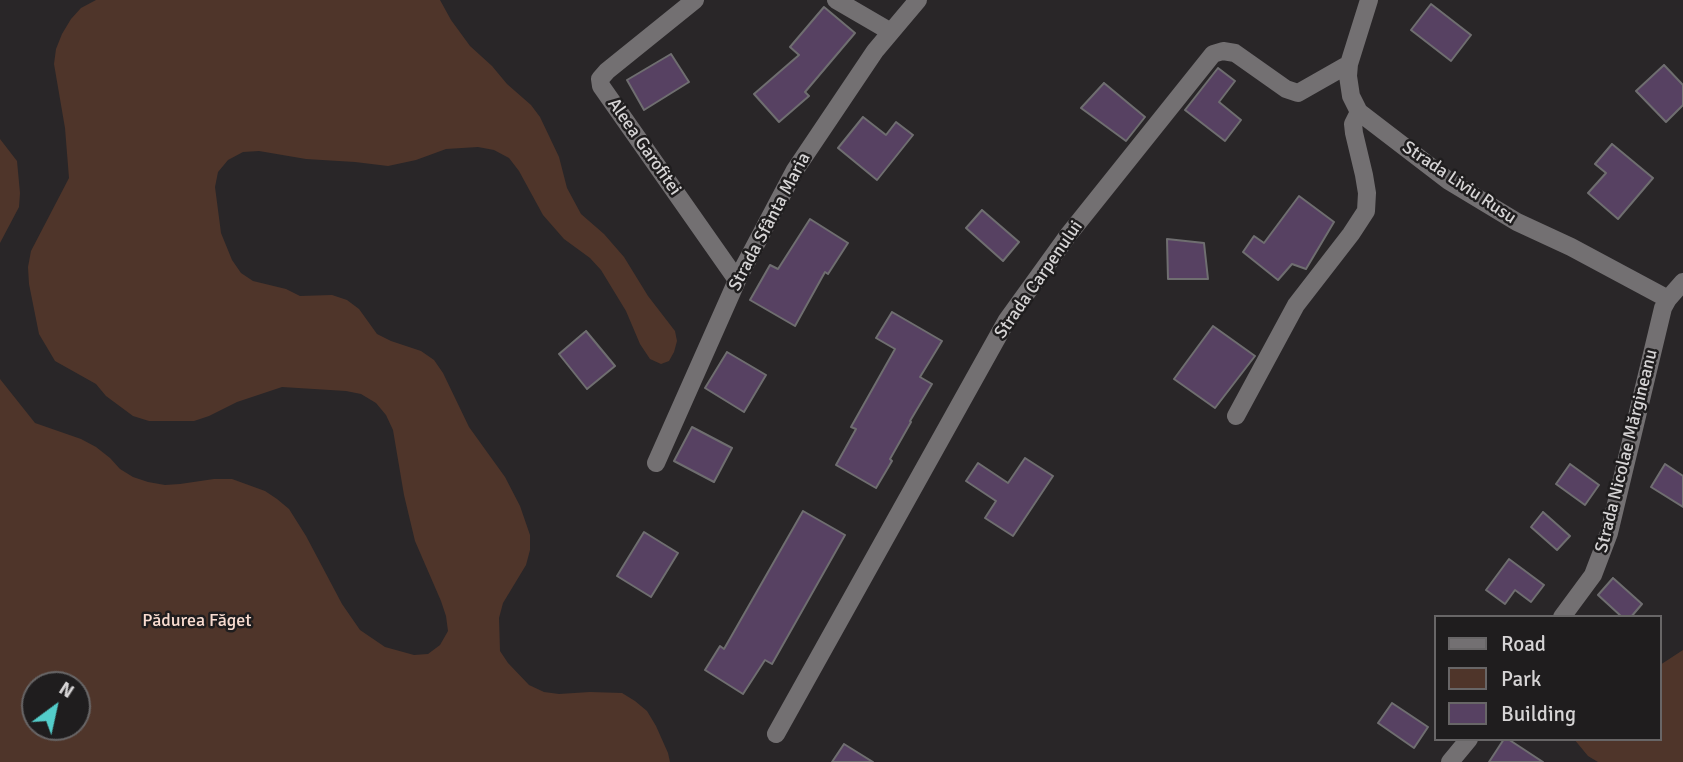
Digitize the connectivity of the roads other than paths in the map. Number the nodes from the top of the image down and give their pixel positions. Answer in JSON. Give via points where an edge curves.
{"nodes":[{"id":1,"x":695,"y":0,"type":"edge"},
{"id":2,"x":836,"y":0,"type":"edge"},
{"id":3,"x":918,"y":0,"type":"edge"},
{"id":4,"x":1369,"y":0,"type":"edge"},
{"id":5,"x":891,"y":32,"type":"junction"},
{"id":6,"x":1349,"y":64,"type":"junction"},
{"id":7,"x":1359,"y":112,"type":"junction"},
{"id":8,"x":737,"y":280,"type":"junction"},
{"id":9,"x":1683,"y":282,"type":"edge"},
{"id":10,"x":1668,"y":299,"type":"junction"},
{"id":11,"x":1236,"y":416,"type":"dead end"},
{"id":12,"x":656,"y":463,"type":"dead end"},
{"id":13,"x":1563,"y":615,"type":"edge"},
{"id":14,"x":776,"y":734,"type":"dead end"},
{"id":15,"x":1467,"y":741,"type":"edge"},
{"id":16,"x":1450,"y":762,"type":"edge"}],
"edges":[{"from":1,"to":8,"type":"street","name":"Aleea Garofitei","via":[[607,71],[600,79],[601,86]]},
{"from":2,"to":5,"type":"street"},
{"from":3,"to":5,"type":"street","name":"Strada Sfânta Maria"},
{"from":4,"to":6,"type":"street"},
{"from":5,"to":8,"type":"street","name":"Strada Sfânta Maria","via":[[795,170]]},
{"from":6,"to":7,"type":"street","via":[[1351,96]]},
{"from":6,"to":14,"type":"street","name":"Strada Carpenului","via":[[1298,93],[1235,53],[1213,54],[1069,234],[1007,320]]},
{"from":7,"to":10,"type":"street","name":"Strada Liviu Rusu","via":[[1449,181],[1517,222]]},
{"from":7,"to":11,"type":"street","via":[[1353,124],[1367,193],[1366,211],[1296,305]]},
{"from":8,"to":12,"type":"street","name":"Strada Sfânta Maria"},
{"from":9,"to":10,"type":"street","name":"Strada Nicolae Mărgineanu"},
{"from":10,"to":13,"type":"street","name":"Strada Nicolae Mărgineanu","via":[[1609,533],[1593,575]]},
{"from":15,"to":16,"type":"street"}]}
